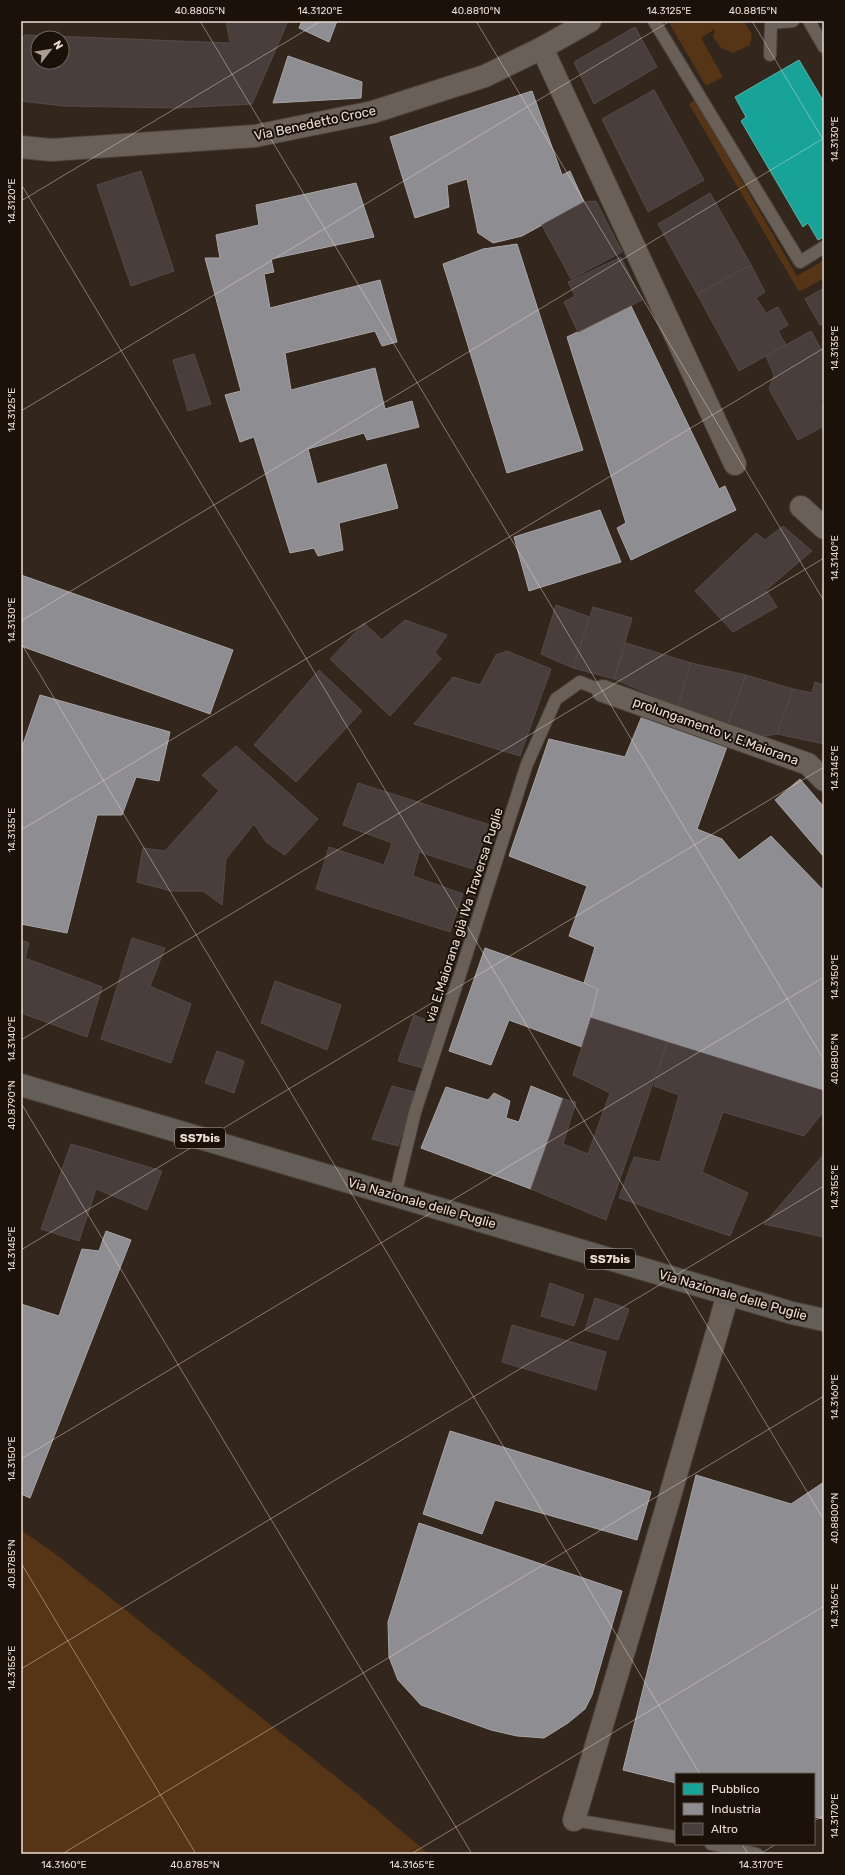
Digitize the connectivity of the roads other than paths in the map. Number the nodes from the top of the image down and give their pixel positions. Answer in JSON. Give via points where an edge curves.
{"nodes":[{"id":1,"x":590,"y":21,"type":"edge"},
{"id":2,"x":654,"y":21,"type":"edge"},
{"id":3,"x":793,"y":21,"type":"edge"},
{"id":4,"x":809,"y":21,"type":"edge"},
{"id":5,"x":824,"y":47,"type":"edge"},
{"id":6,"x":542,"y":48,"type":"junction"},
{"id":7,"x":770,"y":55,"type":"dead end"},
{"id":8,"x":21,"y":147,"type":"edge"},
{"id":9,"x":824,"y":247,"type":"edge"},
{"id":10,"x":736,"y":464,"type":"dead end"},
{"id":11,"x":801,"y":507,"type":"dead end"},
{"id":12,"x":824,"y":528,"type":"edge"},
{"id":13,"x":603,"y":691,"type":"joint"},
{"id":14,"x":824,"y":780,"type":"edge"},
{"id":15,"x":21,"y":1085,"type":"edge"},
{"id":16,"x":395,"y":1195,"type":"junction"},
{"id":17,"x":728,"y":1294,"type":"junction"},
{"id":18,"x":824,"y":1319,"type":"edge"},
{"id":19,"x":574,"y":1820,"type":"joint"},
{"id":20,"x":675,"y":1837,"type":"edge"},
{"id":21,"x":716,"y":1845,"type":"edge"},
{"id":22,"x":756,"y":1854,"type":"edge"}],
"edges":[{"from":1,"to":6,"type":"street","name":"Via Benedetto Croce"},
{"from":2,"to":9,"type":"lane","via":[[800,262]]},
{"from":3,"to":7,"type":"lane","via":[[771,23]]},
{"from":4,"to":5,"type":"lane"},
{"from":6,"to":8,"type":"street","name":"Via Benedetto Croce","via":[[485,76],[373,112],[255,136],[51,150]]},
{"from":6,"to":10,"type":"street"},
{"from":11,"to":12,"type":"street"},
{"from":13,"to":14,"type":"street","name":"prolungamento v. E.Maiorana","via":[[808,764]]},
{"from":13,"to":16,"type":"lane","name":"via E.Maiorana già IVa Traversa Puglie","via":[[580,682],[556,699],[527,764],[415,1112]]},
{"from":15,"to":16,"type":"main road","name":"Via Nazionale delle Puglie","number":"SS7bis"},
{"from":16,"to":17,"type":"main road","name":"Via Nazionale delle Puglie","number":"SS7bis"},
{"from":17,"to":18,"type":"main road","name":"Via Nazionale delle Puglie","number":"SS7bis","via":[[792,1313]]},
{"from":17,"to":19,"type":"street","via":[[666,1513]]},
{"from":19,"to":20,"type":"lane"},
{"from":21,"to":22,"type":"lane"}]}
